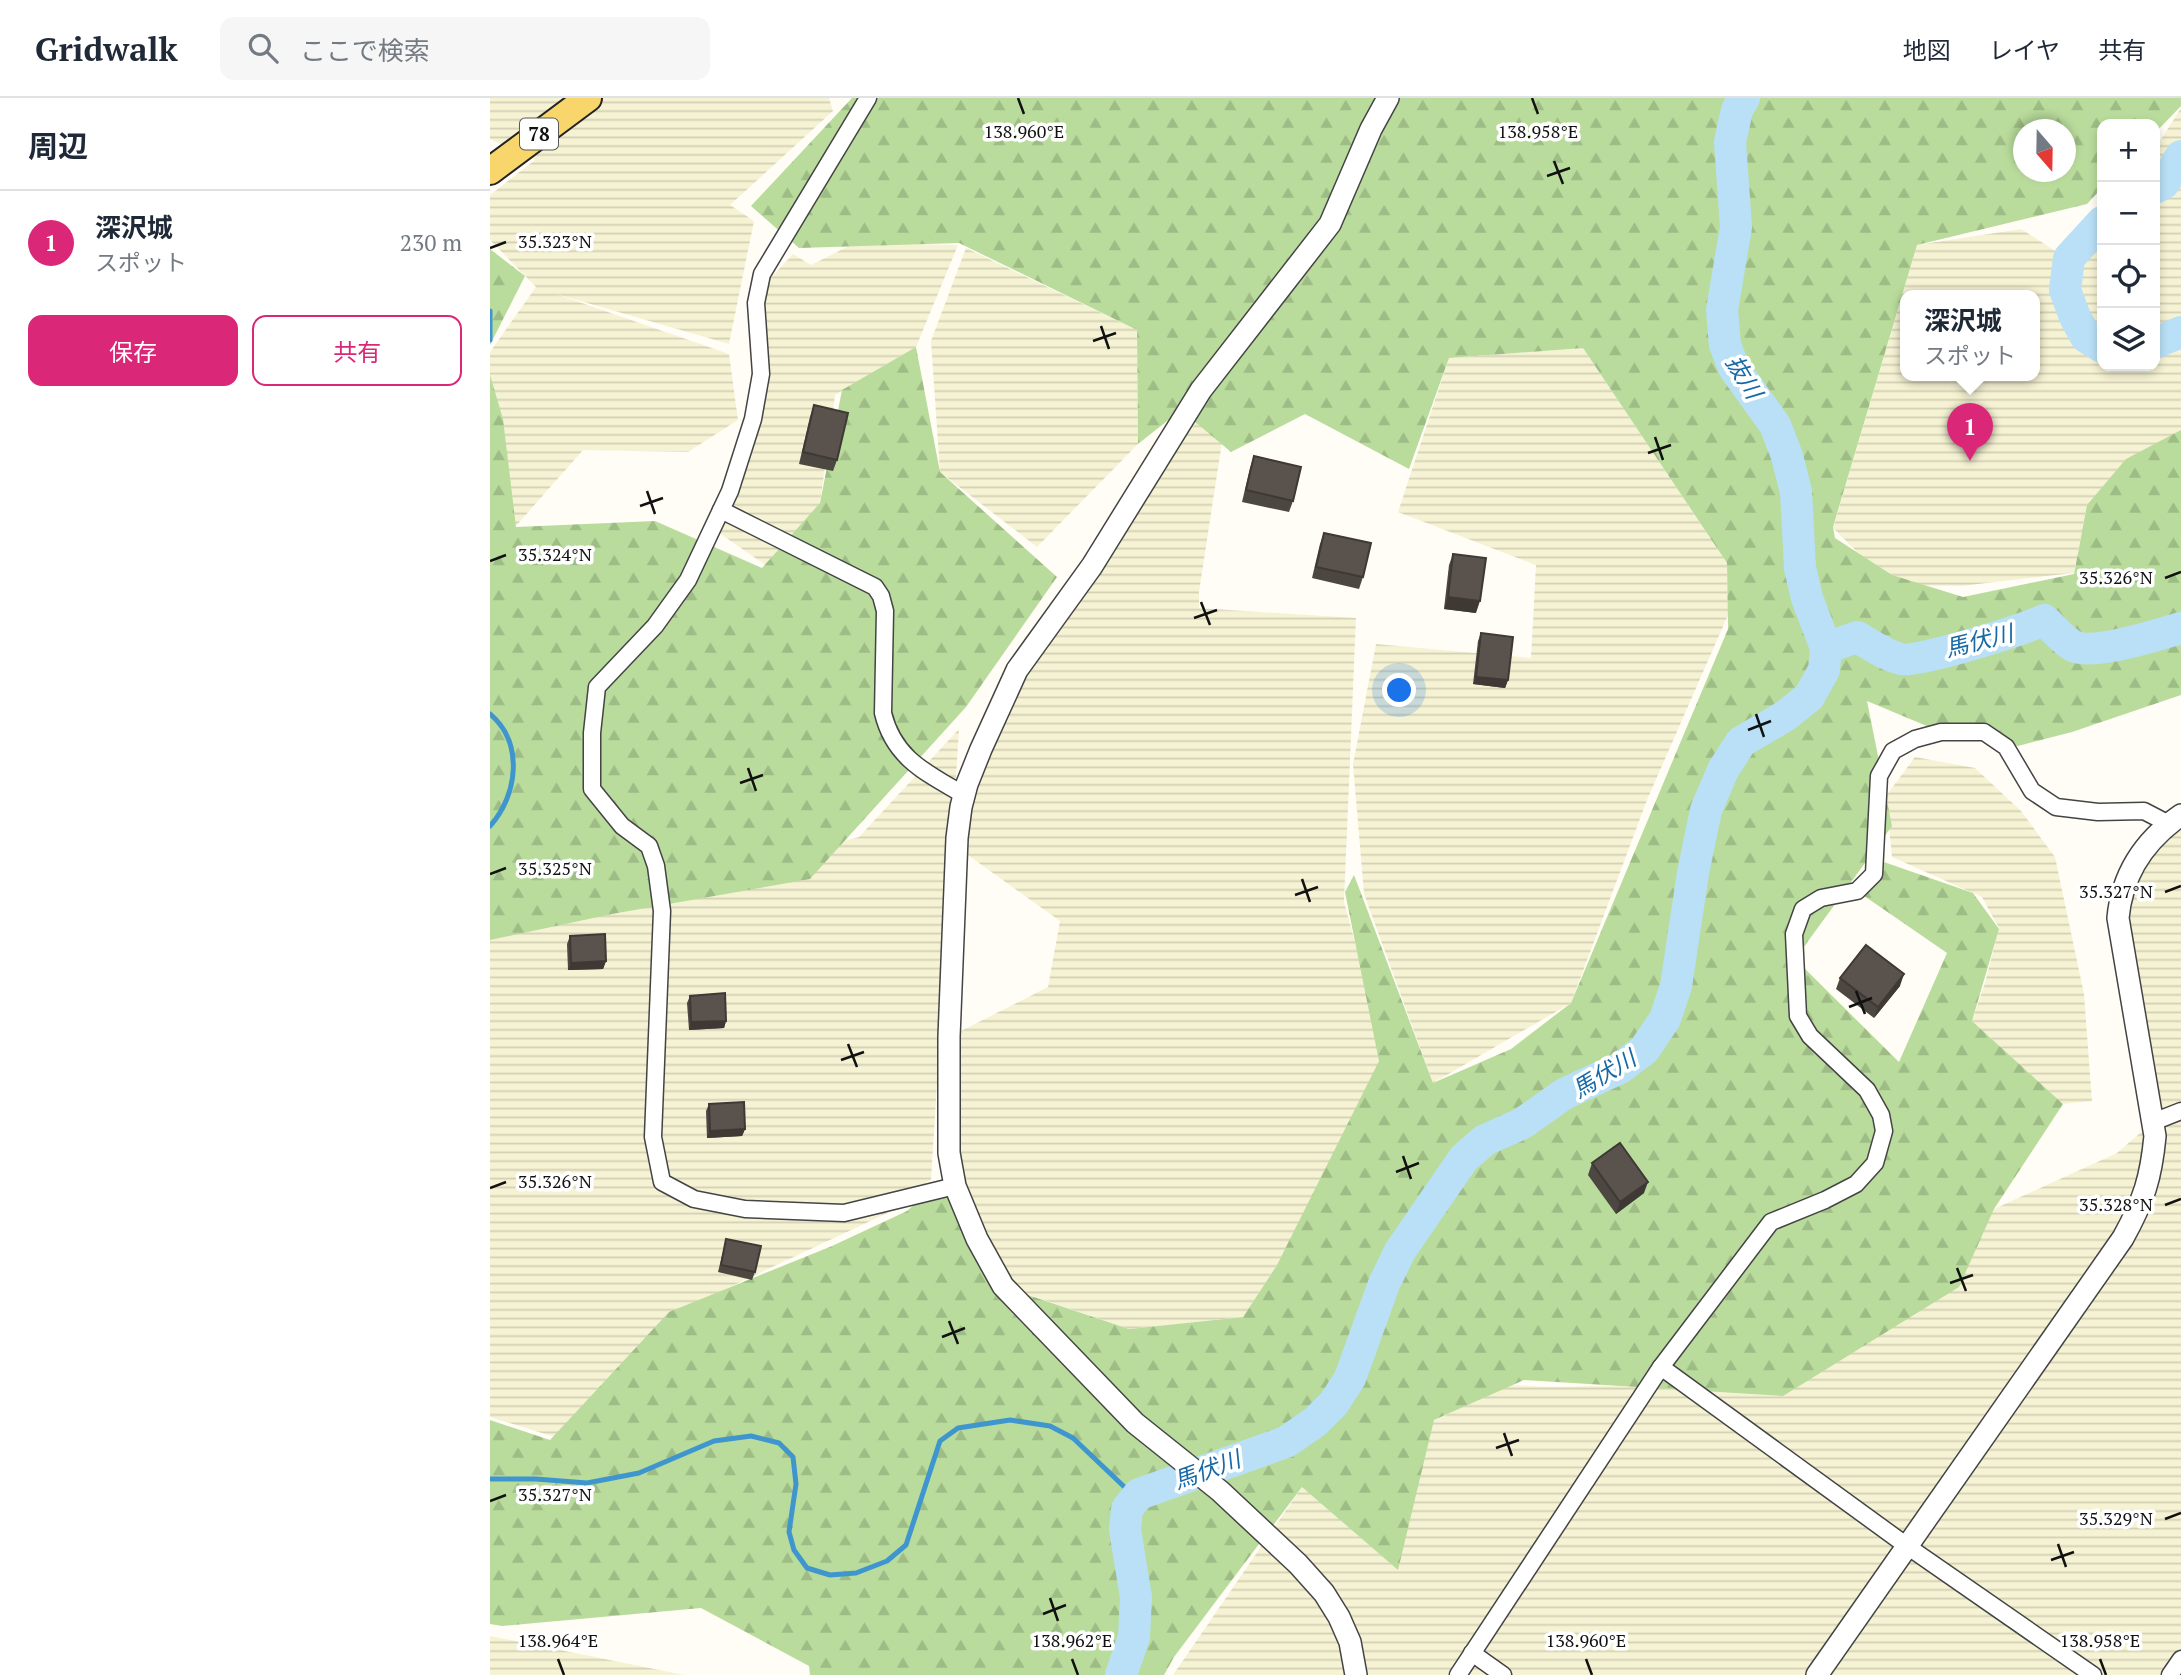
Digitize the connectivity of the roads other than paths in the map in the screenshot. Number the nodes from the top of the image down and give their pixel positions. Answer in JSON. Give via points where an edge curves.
{"nodes":[{"id":1,"x":588,"y":98,"type":"edge"},
{"id":2,"x":868,"y":98,"type":"edge"},
{"id":3,"x":1388,"y":98,"type":"edge"},
{"id":4,"x":490,"y":171,"type":"edge"},
{"id":5,"x":721,"y":509,"type":"junction"},
{"id":6,"x":964,"y":795,"type":"junction"},
{"id":7,"x":2175,"y":820,"type":"edge"},
{"id":8,"x":2181,"y":1111,"type":"edge"},
{"id":9,"x":2153,"y":1122,"type":"junction"},
{"id":10,"x":956,"y":1186,"type":"junction"},
{"id":11,"x":1661,"y":1367,"type":"junction"},
{"id":12,"x":1907,"y":1546,"type":"junction"},
{"id":13,"x":1472,"y":1653,"type":"junction"},
{"id":14,"x":2181,"y":1659,"type":"edge"},
{"id":15,"x":1356,"y":1675,"type":"edge"},
{"id":16,"x":1458,"y":1675,"type":"edge"},
{"id":17,"x":1503,"y":1675,"type":"edge"},
{"id":18,"x":1817,"y":1675,"type":"edge"},
{"id":19,"x":2093,"y":1675,"type":"edge"},
{"id":20,"x":2170,"y":1675,"type":"edge"}],
"edges":[{"from":1,"to":4,"type":"main road","number":"78"},
{"from":2,"to":5,"type":"street","via":[[762,274],[756,303],[761,374],[753,419]]},
{"from":3,"to":6,"type":"street","via":[[1330,224],[1201,390],[1092,566],[1017,670]]},
{"from":5,"to":6,"type":"street","via":[[875,587],[885,611],[883,713],[887,729],[895,745],[917,767]]},
{"from":5,"to":10,"type":"street","via":[[688,580],[655,626],[597,687],[592,733],[592,789],[622,826],[649,846],[656,866],[662,911],[653,1137],[662,1182],[694,1199],[745,1209],[844,1213]]},
{"from":6,"to":10,"type":"street","via":[[957,838],[949,1037],[949,1153]]},
{"from":7,"to":9,"type":"street","via":[[2144,848],[2120,896],[2118,918]]},
{"from":7,"to":11,"type":"street","via":[[2144,811],[2056,807],[2032,791],[2006,747],[1984,732],[1941,732],[1893,751],[1879,776],[1874,874],[1857,891],[1821,898],[1803,909],[1794,934],[1798,1016],[1810,1036],[1867,1090],[1884,1131],[1880,1149],[1856,1184],[1771,1222]]},
{"from":8,"to":9,"type":"street"},
{"from":9,"to":12,"type":"street","via":[[2147,1187],[2123,1238]]},
{"from":10,"to":15,"type":"street","via":[[977,1239],[1003,1286],[1135,1423],[1220,1492],[1324,1593],[1350,1642]]},
{"from":11,"to":12,"type":"street"},
{"from":11,"to":13,"type":"street"},
{"from":12,"to":18,"type":"street"},
{"from":12,"to":19,"type":"street"},
{"from":13,"to":16,"type":"street"},
{"from":13,"to":17,"type":"street"},
{"from":14,"to":20,"type":"street"}]}
